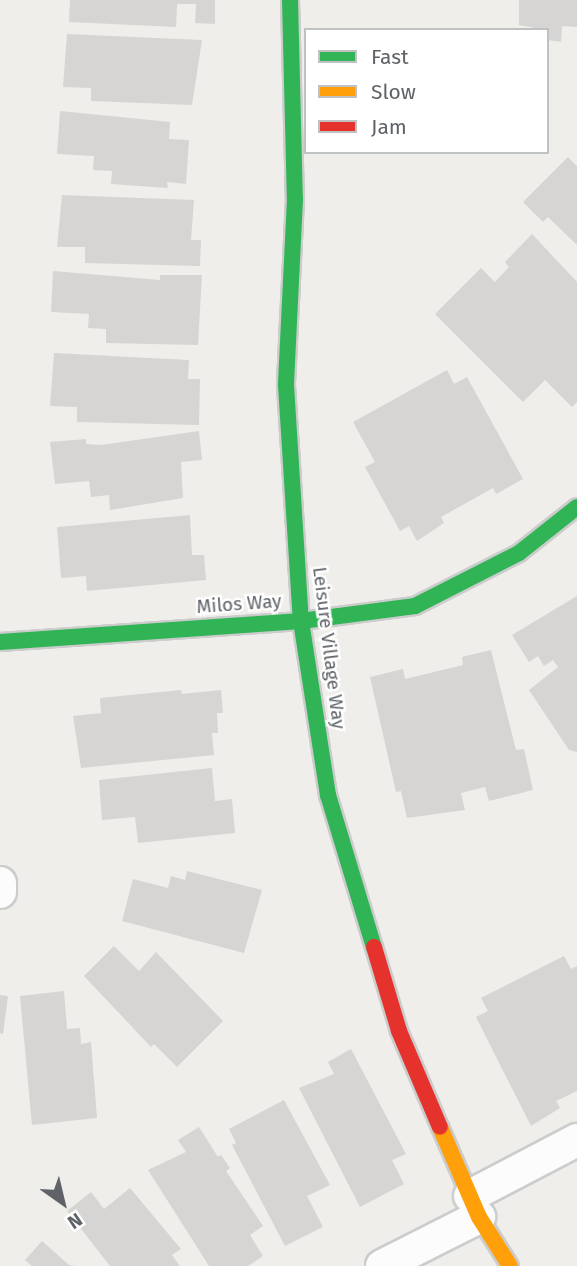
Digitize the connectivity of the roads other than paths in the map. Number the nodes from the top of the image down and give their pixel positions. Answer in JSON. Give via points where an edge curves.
{"nodes":[{"id":1,"x":290,"y":0,"type":"edge"},
{"id":2,"x":577,"y":507,"type":"edge"},
{"id":3,"x":301,"y":621,"type":"junction"},
{"id":4,"x":0,"y":642,"type":"edge"},
{"id":5,"x":0,"y":883,"type":"edge"},
{"id":6,"x":1,"y":892,"type":"edge"},
{"id":7,"x":577,"y":1140,"type":"edge"},
{"id":8,"x":475,"y":1207,"type":"junction"},
{"id":9,"x":382,"y":1266,"type":"edge"},
{"id":10,"x":510,"y":1266,"type":"edge"}],
"edges":[{"from":1,"to":3,"type":"street","name":"Leisure Village Way","via":[[295,199],[286,385]]},
{"from":2,"to":3,"type":"street","name":"Milos Way","via":[[519,553],[415,606]]},
{"from":3,"to":4,"type":"street","name":"Milos Way"},
{"from":3,"to":8,"type":"street","name":"Leisure Village Way","via":[[336,821],[399,1031]]},
{"from":5,"to":6,"type":"street"},
{"from":7,"to":8,"type":"street"},
{"from":8,"to":9,"type":"street"},
{"from":8,"to":10,"type":"street","name":"Leisure Village Way"}]}
